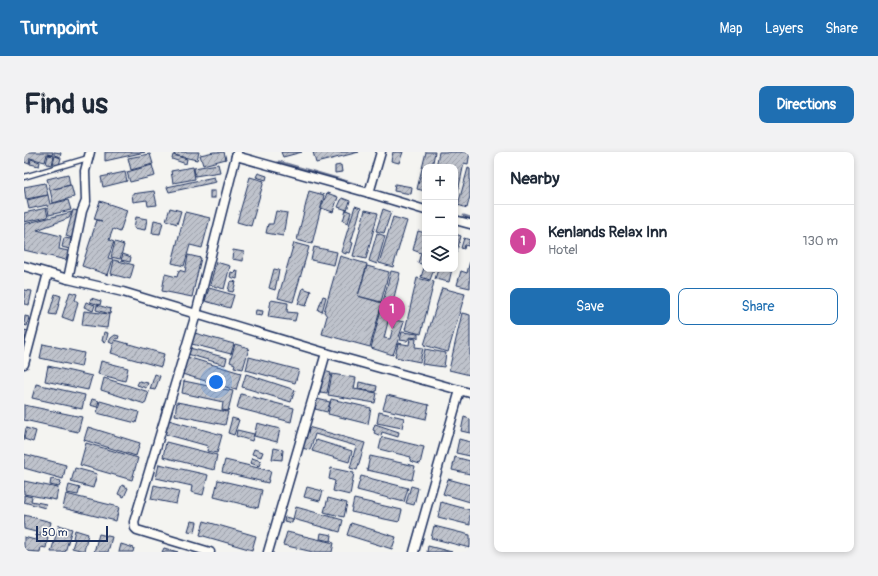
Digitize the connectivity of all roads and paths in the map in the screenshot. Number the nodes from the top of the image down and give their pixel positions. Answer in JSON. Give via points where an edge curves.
{"nodes":[{"id":1,"x":382,"y":152,"type":"edge"},
{"id":2,"x":237,"y":154,"type":"edge"},
{"id":3,"x":89,"y":155,"type":"edge"},
{"id":4,"x":24,"y":177,"type":"edge"},
{"id":5,"x":370,"y":193,"type":"junction"},
{"id":6,"x":422,"y":209,"type":"edge"},
{"id":7,"x":458,"y":221,"type":"edge"},
{"id":8,"x":470,"y":224,"type":"edge"},
{"id":9,"x":24,"y":266,"type":"edge"},
{"id":10,"x":48,"y":273,"type":"junction"},
{"id":11,"x":68,"y":279,"type":"junction"},
{"id":12,"x":196,"y":314,"type":"junction"},
{"id":13,"x":326,"y":353,"type":"junction"},
{"id":14,"x":24,"y":364,"type":"edge"},
{"id":15,"x":460,"y":390,"type":"junction"},
{"id":16,"x":470,"y":393,"type":"edge"},
{"id":17,"x":210,"y":552,"type":"edge"},
{"id":18,"x":268,"y":552,"type":"edge"},
{"id":19,"x":414,"y":552,"type":"edge"}],
"edges":[{"from":1,"to":5,"type":"street"},
{"from":2,"to":5,"type":"street"},
{"from":2,"to":12,"type":"street"},
{"from":3,"to":4,"type":"lane"},
{"from":3,"to":11,"type":"street","via":[[85,171],[86,200]]},
{"from":5,"to":6,"type":"street"},
{"from":7,"to":8,"type":"street"},
{"from":9,"to":10,"type":"street"},
{"from":10,"to":11,"type":"street"},
{"from":10,"to":14,"type":"street"},
{"from":11,"to":12,"type":"street","via":[[124,292]]},
{"from":12,"to":13,"type":"street"},
{"from":12,"to":17,"type":"street","via":[[134,525],[137,530]]},
{"from":13,"to":15,"type":"street"},
{"from":13,"to":18,"type":"street"},
{"from":15,"to":16,"type":"street"},
{"from":15,"to":19,"type":"street"}]}
